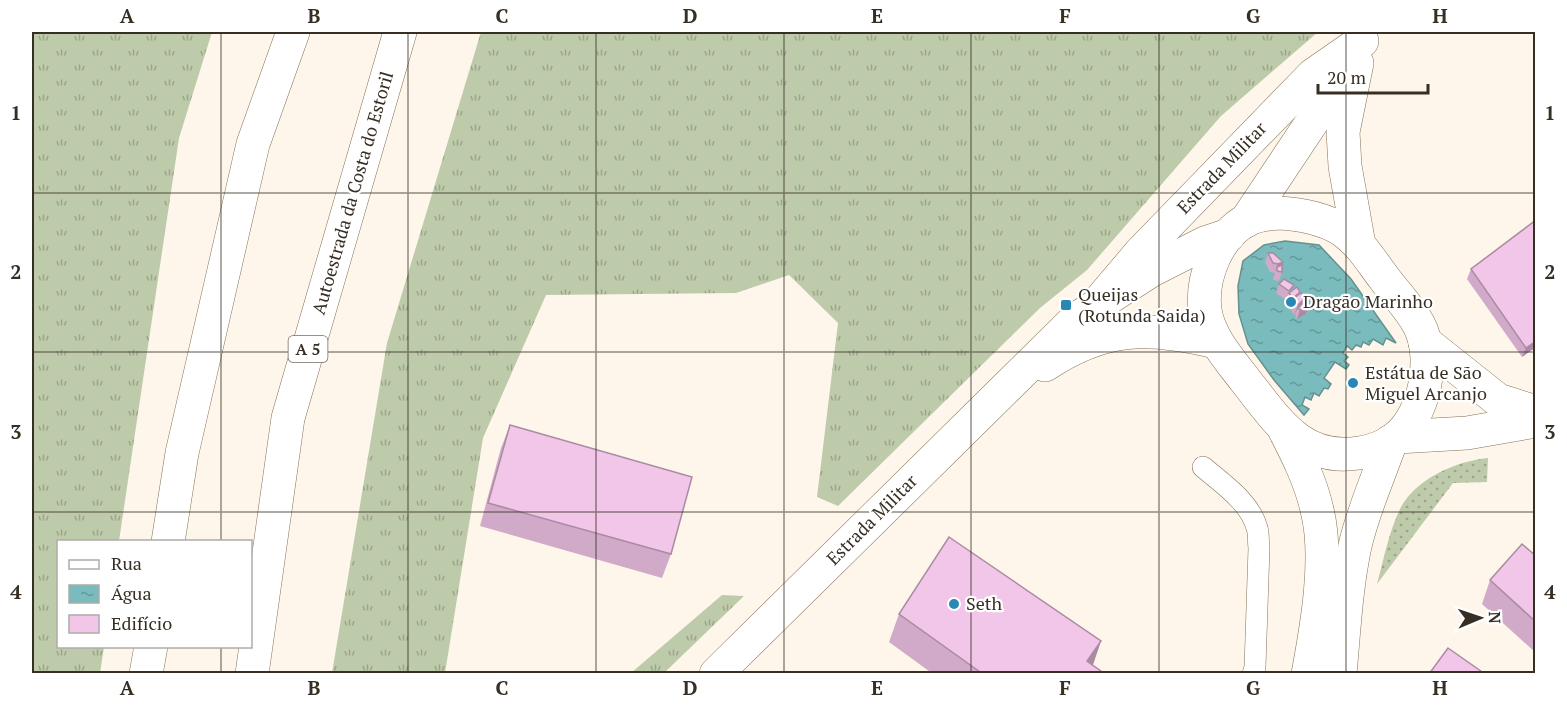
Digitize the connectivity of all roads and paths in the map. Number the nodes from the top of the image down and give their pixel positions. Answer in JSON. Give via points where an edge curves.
{"nodes":[{"id":1,"x":293,"y":32,"type":"edge"},
{"id":2,"x":400,"y":32,"type":"edge"},
{"id":3,"x":1366,"y":36,"type":"edge"},
{"id":4,"x":1238,"y":228,"type":"junction"},
{"id":5,"x":1359,"y":245,"type":"junction"},
{"id":6,"x":1094,"y":307,"type":"junction"},
{"id":7,"x":1216,"y":342,"type":"junction"},
{"id":8,"x":1425,"y":342,"type":"junction"},
{"id":9,"x":993,"y":399,"type":"junction"},
{"id":10,"x":1536,"y":412,"type":"edge"},
{"id":11,"x":1536,"y":421,"type":"edge"},
{"id":12,"x":1284,"y":429,"type":"junction"},
{"id":13,"x":1394,"y":439,"type":"junction"},
{"id":14,"x":1203,"y":468,"type":"dead end"},
{"id":15,"x":168,"y":540,"type":"edge"},
{"id":16,"x":751,"y":641,"type":"junction"},
{"id":17,"x":151,"y":648,"type":"edge"},
{"id":18,"x":1312,"y":664,"type":"edge"},
{"id":19,"x":146,"y":674,"type":"edge"},
{"id":20,"x":252,"y":674,"type":"edge"},
{"id":21,"x":716,"y":674,"type":"edge"},
{"id":22,"x":723,"y":674,"type":"edge"},
{"id":23,"x":1253,"y":674,"type":"edge"},
{"id":24,"x":1340,"y":674,"type":"edge"}],
"edges":[{"from":1,"to":15,"type":"main road","via":[[253,144],[182,453]]},
{"from":2,"to":20,"type":"main road","name":"Autoestrada da Costa do Estoril","number":"A 5","via":[[288,418]]},
{"from":3,"to":4,"type":"main road"},
{"from":3,"to":5,"type":"main road","via":[[1343,132],[1344,166]]},
{"from":3,"to":6,"type":"main road","name":"Estrada Militar","via":[[1313,75],[1141,252]]},
{"from":4,"to":5,"type":"main road","name":"Estrada Militar","via":[[1262,215],[1298,214],[1342,230]]},
{"from":4,"to":6,"type":"main road","name":"Estrada Militar","via":[[1152,270]]},
{"from":4,"to":7,"type":"main road","via":[[1216,254],[1209,272],[1205,312]]},
{"from":5,"to":8,"type":"main road","via":[[1419,326]]},
{"from":6,"to":9,"type":"main road","name":"Estrada Militar","via":[[1076,319]]},
{"from":7,"to":9,"type":"main road","name":"Estrada Militar","via":[[1160,331],[1094,339],[1063,352]]},
{"from":7,"to":12,"type":"main road"},
{"from":8,"to":10,"type":"main road","via":[[1498,400]]},
{"from":8,"to":13,"type":"main road","via":[[1424,391],[1414,417]]},
{"from":9,"to":16,"type":"main road","name":"Estrada Militar"},
{"from":11,"to":13,"type":"main road","via":[[1467,433]]},
{"from":12,"to":13,"type":"main road","via":[[1323,452],[1368,452]]},
{"from":12,"to":18,"type":"main road","via":[[1318,511],[1319,602]]},
{"from":13,"to":24,"type":"main road","via":[[1355,544]]},
{"from":14,"to":23,"type":"lane","via":[[1235,495],[1257,528]]},
{"from":16,"to":21,"type":"main road","name":"Estrada Militar"},
{"from":16,"to":22,"type":"main road","name":"Estrada Militar"},
{"from":17,"to":19,"type":"main road"}]}
